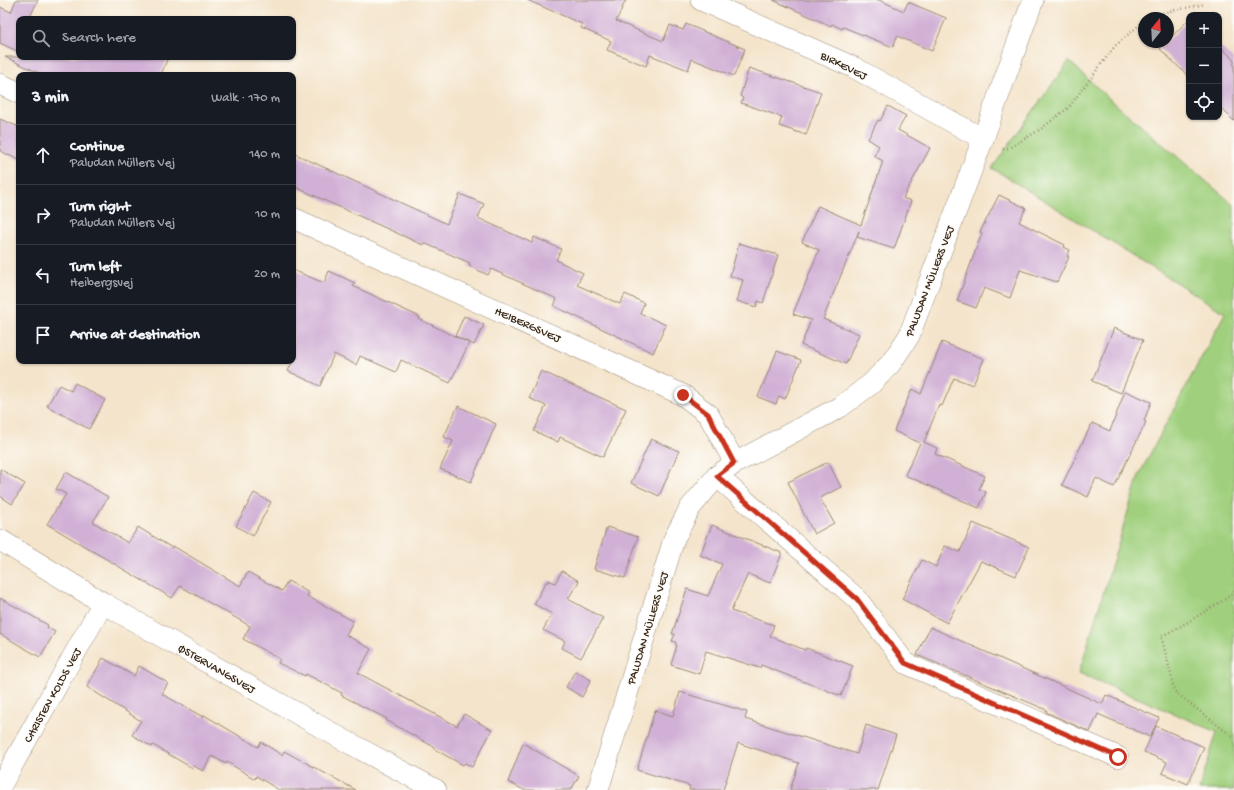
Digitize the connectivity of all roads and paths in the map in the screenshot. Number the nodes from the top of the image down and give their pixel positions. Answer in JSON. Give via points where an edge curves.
{"nodes":[{"id":1,"x":701,"y":0,"type":"edge"},
{"id":2,"x":1033,"y":0,"type":"edge"},
{"id":3,"x":1205,"y":4,"type":"dead end"},
{"id":4,"x":1166,"y":12,"type":"edge"},
{"id":5,"x":1138,"y":26,"type":"edge"},
{"id":6,"x":0,"y":84,"type":"edge"},
{"id":7,"x":16,"y":92,"type":"edge"},
{"id":8,"x":980,"y":146,"type":"junction"},
{"id":9,"x":296,"y":219,"type":"edge"},
{"id":10,"x":734,"y":463,"type":"junction"},
{"id":11,"x":717,"y":476,"type":"junction"},
{"id":12,"x":0,"y":540,"type":"edge"},
{"id":13,"x":1234,"y":591,"type":"edge"},
{"id":14,"x":103,"y":603,"type":"junction"},
{"id":15,"x":1234,"y":738,"type":"edge"},
{"id":16,"x":1118,"y":757,"type":"dead end"},
{"id":17,"x":0,"y":787,"type":"edge"},
{"id":18,"x":436,"y":790,"type":"edge"},
{"id":19,"x":598,"y":790,"type":"edge"}],
"edges":[{"from":1,"to":8,"type":"street","name":"BIRKEVEJ","via":[[853,67]]},
{"from":2,"to":8,"type":"street","name":"PALUDAN MÜLLERS VEJ"},
{"from":3,"to":4,"type":"path"},
{"from":5,"to":8,"type":"path","via":[[1115,46],[1068,106],[1041,129],[1009,148]]},
{"from":6,"to":7,"type":"street"},
{"from":8,"to":10,"type":"street","name":"PALUDAN MÜLLERS VEJ","via":[[909,336],[891,363],[871,384],[840,407]]},
{"from":9,"to":10,"type":"street","name":"HEIBERGSVEJ","via":[[683,395],[708,414]]},
{"from":10,"to":11,"type":"street","name":"PALUDAN MÜLLERS VEJ"},
{"from":11,"to":16,"type":"street","via":[[857,599],[905,663]]},
{"from":11,"to":19,"type":"street","name":"PALUDAN MÜLLERS VEJ","via":[[690,508],[674,539]]},
{"from":12,"to":14,"type":"street","name":"ØSTERVANGSVEJ"},
{"from":13,"to":15,"type":"path","via":[[1227,598],[1161,636],[1174,692]]},
{"from":14,"to":17,"type":"street","name":"CHRISTEN KOLDS VEJ"},
{"from":14,"to":18,"type":"street","name":"ØSTERVANGSVEJ"}]}
